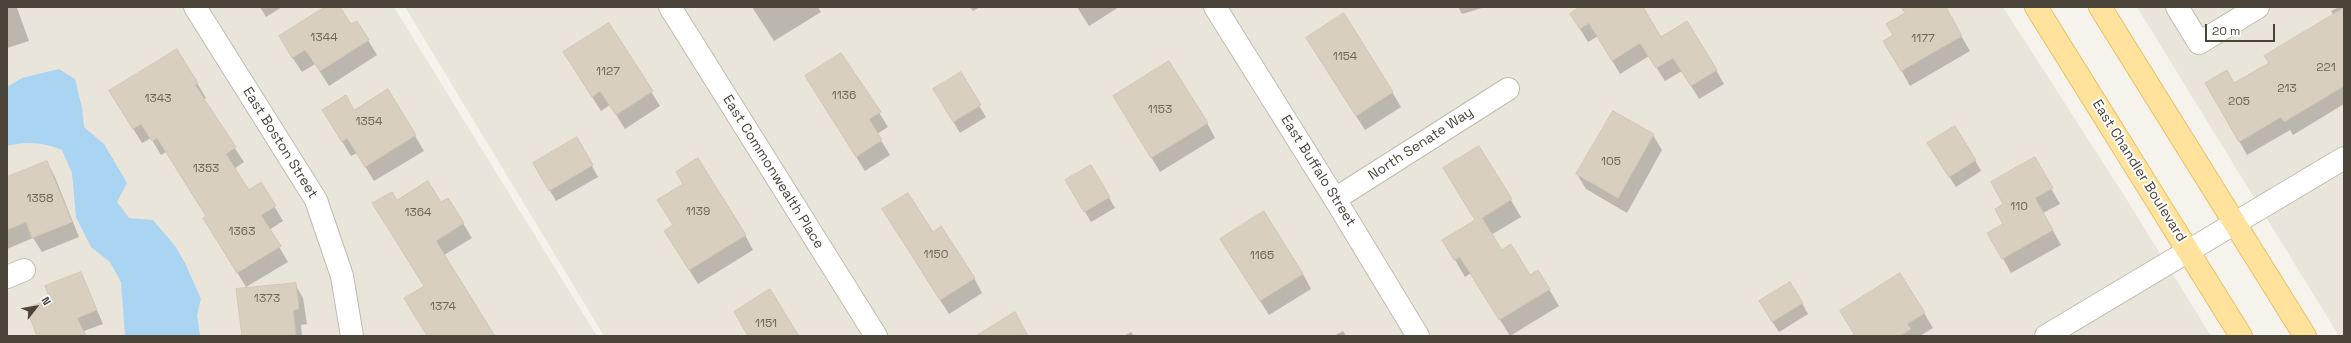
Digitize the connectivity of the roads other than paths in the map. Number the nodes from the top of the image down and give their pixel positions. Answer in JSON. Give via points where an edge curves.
{"nodes":[{"id":1,"x":194,"y":7,"type":"edge"},
{"id":2,"x":670,"y":7,"type":"edge"},
{"id":3,"x":1215,"y":7,"type":"edge"},
{"id":4,"x":2036,"y":7,"type":"edge"},
{"id":5,"x":2100,"y":7,"type":"edge"},
{"id":6,"x":2177,"y":7,"type":"edge"},
{"id":7,"x":2258,"y":7,"type":"edge"},
{"id":8,"x":1508,"y":89,"type":"dead end"},
{"id":9,"x":2344,"y":158,"type":"edge"},
{"id":10,"x":1335,"y":199,"type":"junction"},
{"id":11,"x":2235,"y":223,"type":"junction"},
{"id":12,"x":2189,"y":252,"type":"junction"},
{"id":13,"x":352,"y":336,"type":"edge"},
{"id":14,"x":876,"y":336,"type":"edge"},
{"id":15,"x":1418,"y":336,"type":"edge"},
{"id":16,"x":2046,"y":336,"type":"edge"},
{"id":17,"x":2241,"y":336,"type":"edge"},
{"id":18,"x":2305,"y":336,"type":"edge"}],
"edges":[{"from":1,"to":13,"type":"street","name":"East Boston Street","via":[[316,200],[342,276]]},
{"from":2,"to":14,"type":"street","name":"East Commonwealth Place"},
{"from":3,"to":10,"type":"street","name":"East Buffalo Street"},
{"from":4,"to":12,"type":"main road","name":"East Chandler Boulevard"},
{"from":5,"to":11,"type":"main road"},
{"from":6,"to":7,"type":"street","via":[[2199,43]]},
{"from":8,"to":10,"type":"street","name":"North Senate Way"},
{"from":9,"to":11,"type":"street"},
{"from":10,"to":15,"type":"street","name":"East Buffalo Street"},
{"from":11,"to":12,"type":"street"},
{"from":11,"to":18,"type":"main road"},
{"from":12,"to":16,"type":"street"},
{"from":12,"to":17,"type":"main road","name":"East Chandler Boulevard"}]}
